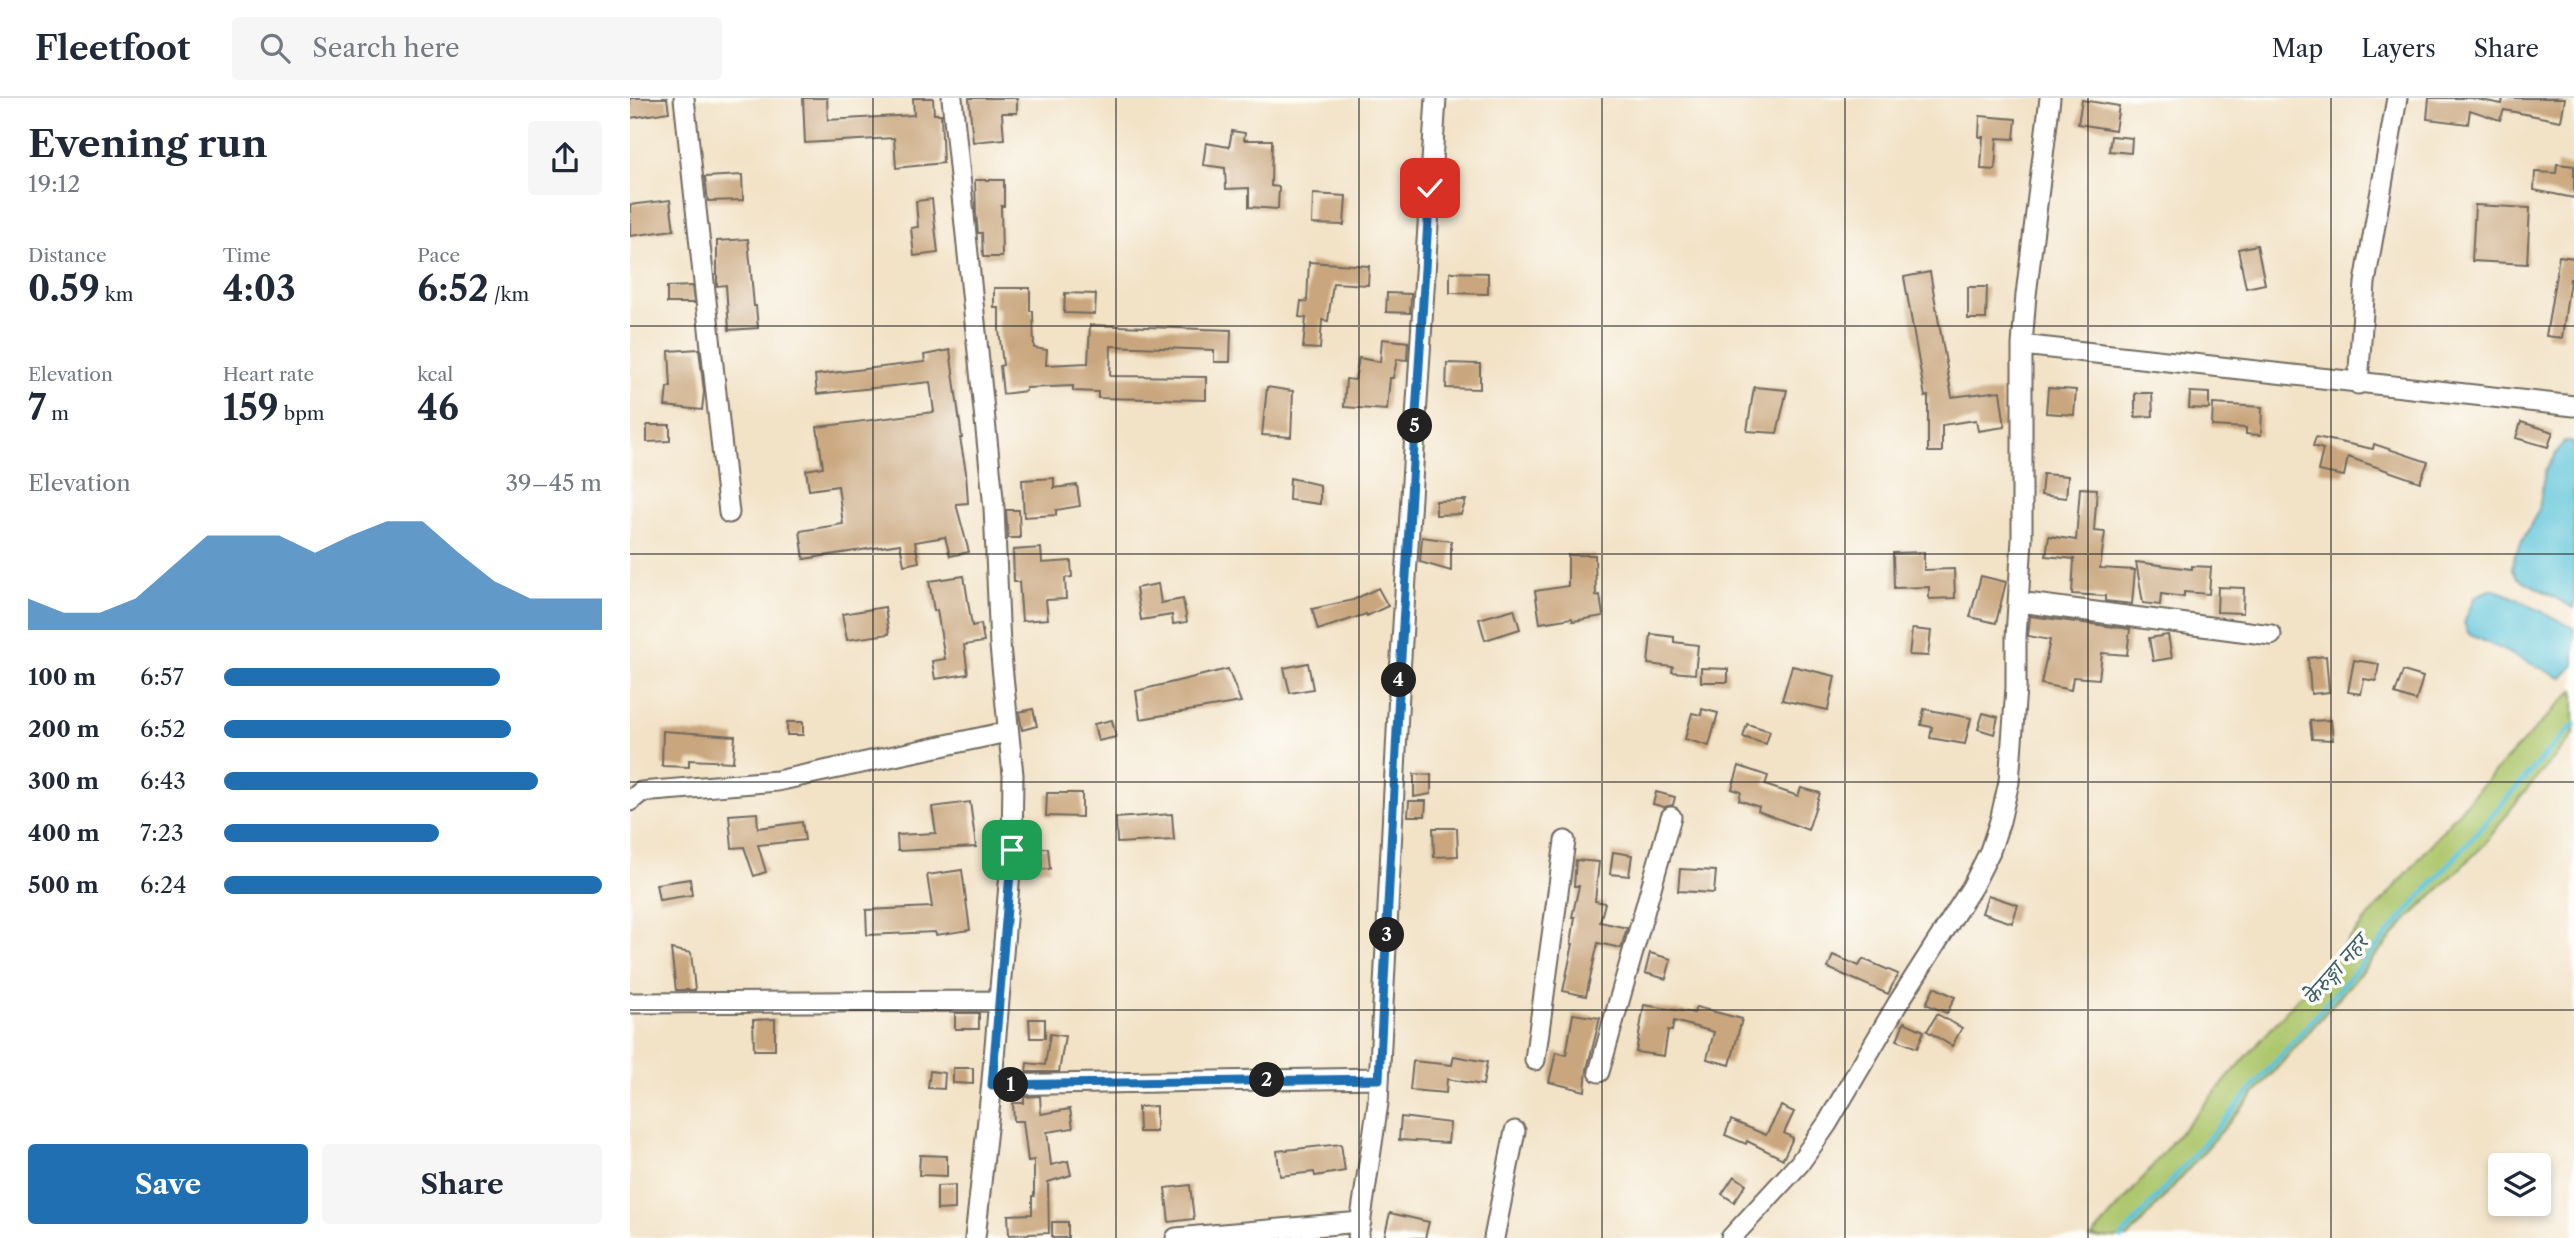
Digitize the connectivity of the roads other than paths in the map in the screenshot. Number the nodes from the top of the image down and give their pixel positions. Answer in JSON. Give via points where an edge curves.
{"nodes":[{"id":1,"x":684,"y":98,"type":"edge"},
{"id":2,"x":952,"y":98,"type":"edge"},
{"id":3,"x":1436,"y":98,"type":"edge"},
{"id":4,"x":2050,"y":98,"type":"edge"},
{"id":5,"x":2397,"y":98,"type":"edge"},
{"id":6,"x":2022,"y":345,"type":"junction"},
{"id":7,"x":2358,"y":384,"type":"junction"},
{"id":8,"x":2574,"y":406,"type":"edge"},
{"id":9,"x":729,"y":513,"type":"dead end"},
{"id":10,"x":2019,"y":602,"type":"junction"},
{"id":11,"x":2271,"y":635,"type":"dead end"},
{"id":12,"x":1007,"y":732,"type":"junction"},
{"id":13,"x":630,"y":801,"type":"edge"},
{"id":14,"x":1671,"y":817,"type":"dead end"},
{"id":15,"x":1565,"y":841,"type":"dead end"},
{"id":16,"x":999,"y":1001,"type":"junction"},
{"id":17,"x":630,"y":1003,"type":"edge"},
{"id":18,"x":1535,"y":1060,"type":"dead end"},
{"id":19,"x":1599,"y":1072,"type":"dead end"},
{"id":20,"x":1379,"y":1079,"type":"junction"},
{"id":21,"x":992,"y":1085,"type":"junction"},
{"id":22,"x":1515,"y":1130,"type":"dead end"},
{"id":23,"x":1360,"y":1230,"type":"edge"},
{"id":24,"x":975,"y":1238,"type":"edge"},
{"id":25,"x":1176,"y":1238,"type":"edge"},
{"id":26,"x":1494,"y":1238,"type":"edge"},
{"id":27,"x":1731,"y":1238,"type":"edge"}],
"edges":[{"from":1,"to":9,"type":"street"},
{"from":2,"to":12,"type":"street","via":[[994,509]]},
{"from":3,"to":20,"type":"street"},
{"from":4,"to":6,"type":"street"},
{"from":5,"to":7,"type":"street","via":[[2365,283]]},
{"from":6,"to":7,"type":"street"},
{"from":6,"to":10,"type":"street"},
{"from":7,"to":8,"type":"street"},
{"from":10,"to":11,"type":"street"},
{"from":10,"to":27,"type":"street","via":[[2009,782],[1990,851],[1827,1124],[1799,1164]]},
{"from":12,"to":13,"type":"street","via":[[776,781],[640,792]]},
{"from":12,"to":16,"type":"street","via":[[1013,775],[1012,850]]},
{"from":14,"to":19,"type":"street"},
{"from":15,"to":18,"type":"street"},
{"from":16,"to":17,"type":"street"},
{"from":16,"to":21,"type":"street"},
{"from":20,"to":21,"type":"street"},
{"from":20,"to":23,"type":"street"},
{"from":21,"to":24,"type":"street"},
{"from":22,"to":26,"type":"street"},
{"from":23,"to":25,"type":"street"}]}
